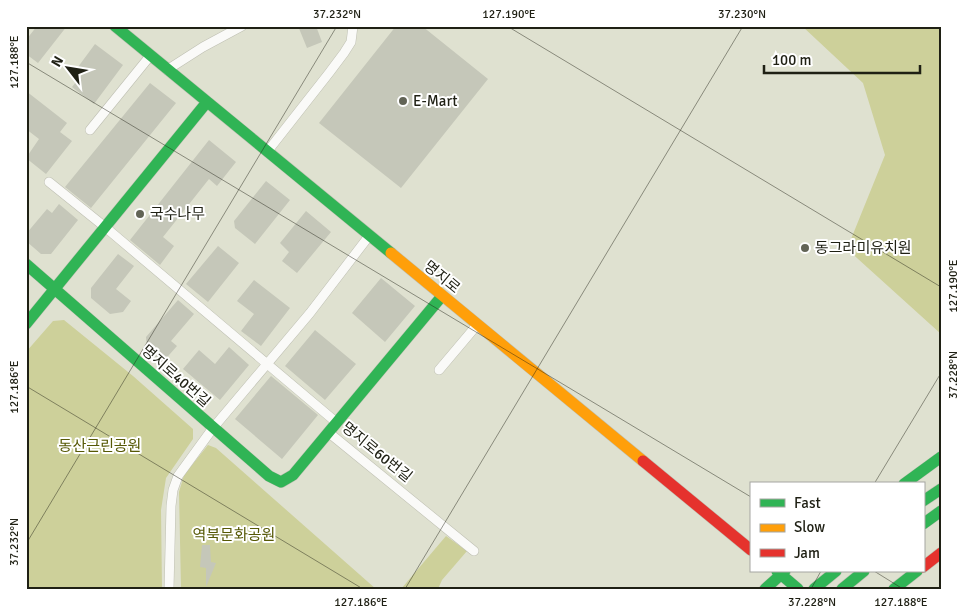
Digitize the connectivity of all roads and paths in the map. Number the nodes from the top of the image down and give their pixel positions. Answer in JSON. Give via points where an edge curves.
{"nodes":[{"id":1,"x":115,"y":26,"type":"edge"},
{"id":2,"x":242,"y":26,"type":"edge"},
{"id":3,"x":353,"y":26,"type":"edge"},
{"id":4,"x":150,"y":56,"type":"junction"},
{"id":5,"x":167,"y":70,"type":"junction"},
{"id":6,"x":207,"y":102,"type":"junction"},
{"id":7,"x":90,"y":130,"type":"dead end"},
{"id":8,"x":266,"y":152,"type":"junction"},
{"id":9,"x":48,"y":182,"type":"dead end"},
{"id":10,"x":105,"y":227,"type":"junction"},
{"id":11,"x":369,"y":236,"type":"junction"},
{"id":12,"x":26,"y":264,"type":"edge"},
{"id":13,"x":55,"y":289,"type":"junction"},
{"id":14,"x":442,"y":296,"type":"junction"},
{"id":15,"x":26,"y":324,"type":"edge"},
{"id":16,"x":477,"y":325,"type":"junction"},
{"id":17,"x":268,"y":365,"type":"junction"},
{"id":18,"x":439,"y":370,"type":"dead end"},
{"id":19,"x":336,"y":422,"type":"junction"},
{"id":20,"x":213,"y":428,"type":"junction"},
{"id":21,"x":328,"y":432,"type":"junction"},
{"id":22,"x":941,"y":457,"type":"edge"},
{"id":23,"x":907,"y":482,"type":"edge"},
{"id":24,"x":941,"y":489,"type":"edge"},
{"id":25,"x":924,"y":501,"type":"edge"},
{"id":26,"x":941,"y":511,"type":"edge"},
{"id":27,"x":924,"y":523,"type":"edge"},
{"id":28,"x":750,"y":549,"type":"edge"},
{"id":29,"x":474,"y":551,"type":"dead end"},
{"id":30,"x":941,"y":553,"type":"edge"},
{"id":31,"x":924,"y":566,"type":"edge"},
{"id":32,"x":781,"y":572,"type":"edge"},
{"id":33,"x":835,"y":572,"type":"edge"},
{"id":34,"x":863,"y":572,"type":"edge"},
{"id":35,"x":916,"y":572,"type":"edge"},
{"id":36,"x":897,"y":588,"type":"edge"},
{"id":37,"x":169,"y":589,"type":"edge"},
{"id":38,"x":765,"y":589,"type":"edge"},
{"id":39,"x":798,"y":589,"type":"edge"},
{"id":40,"x":814,"y":589,"type":"edge"},
{"id":41,"x":842,"y":589,"type":"edge"}],
"edges":[{"from":1,"to":4,"type":"main road","name":"명지로"},
{"from":2,"to":5,"type":"street"},
{"from":3,"to":8,"type":"street","via":[[351,42],[330,74]]},
{"from":4,"to":5,"type":"main road","name":"명지로"},
{"from":4,"to":7,"type":"street"},
{"from":5,"to":6,"type":"main road","name":"명지로"},
{"from":6,"to":8,"type":"main road","name":"명지로"},
{"from":6,"to":10,"type":"main road"},
{"from":8,"to":11,"type":"main road","name":"명지로"},
{"from":9,"to":10,"type":"street"},
{"from":10,"to":13,"type":"main road"},
{"from":10,"to":17,"type":"street"},
{"from":11,"to":14,"type":"main road","name":"명지로"},
{"from":11,"to":17,"type":"street"},
{"from":12,"to":13,"type":"main road","name":"명지로40번길"},
{"from":13,"to":15,"type":"main road"},
{"from":13,"to":20,"type":"main road","name":"명지로40번길"},
{"from":14,"to":16,"type":"main road","name":"명지로"},
{"from":14,"to":19,"type":"main road","name":"명지로60번길"},
{"from":16,"to":18,"type":"street"},
{"from":16,"to":28,"type":"main road","name":"명지로"},
{"from":17,"to":19,"type":"street"},
{"from":17,"to":20,"type":"street"},
{"from":19,"to":21,"type":"main road","name":"명지로60번길"},
{"from":20,"to":21,"type":"main road","name":"명지로40번길","via":[[269,476],[281,482],[292,475]]},
{"from":20,"to":37,"type":"street","via":[[178,476],[173,490]]},
{"from":21,"to":29,"type":"street","name":"명지로60번길"},
{"from":22,"to":23,"type":"main road"},
{"from":24,"to":25,"type":"main road"},
{"from":26,"to":27,"type":"main road"},
{"from":30,"to":31,"type":"main road"},
{"from":32,"to":38,"type":"main road"},
{"from":32,"to":39,"type":"main road"},
{"from":33,"to":40,"type":"main road"},
{"from":34,"to":41,"type":"main road"},
{"from":35,"to":36,"type":"main road"}]}
